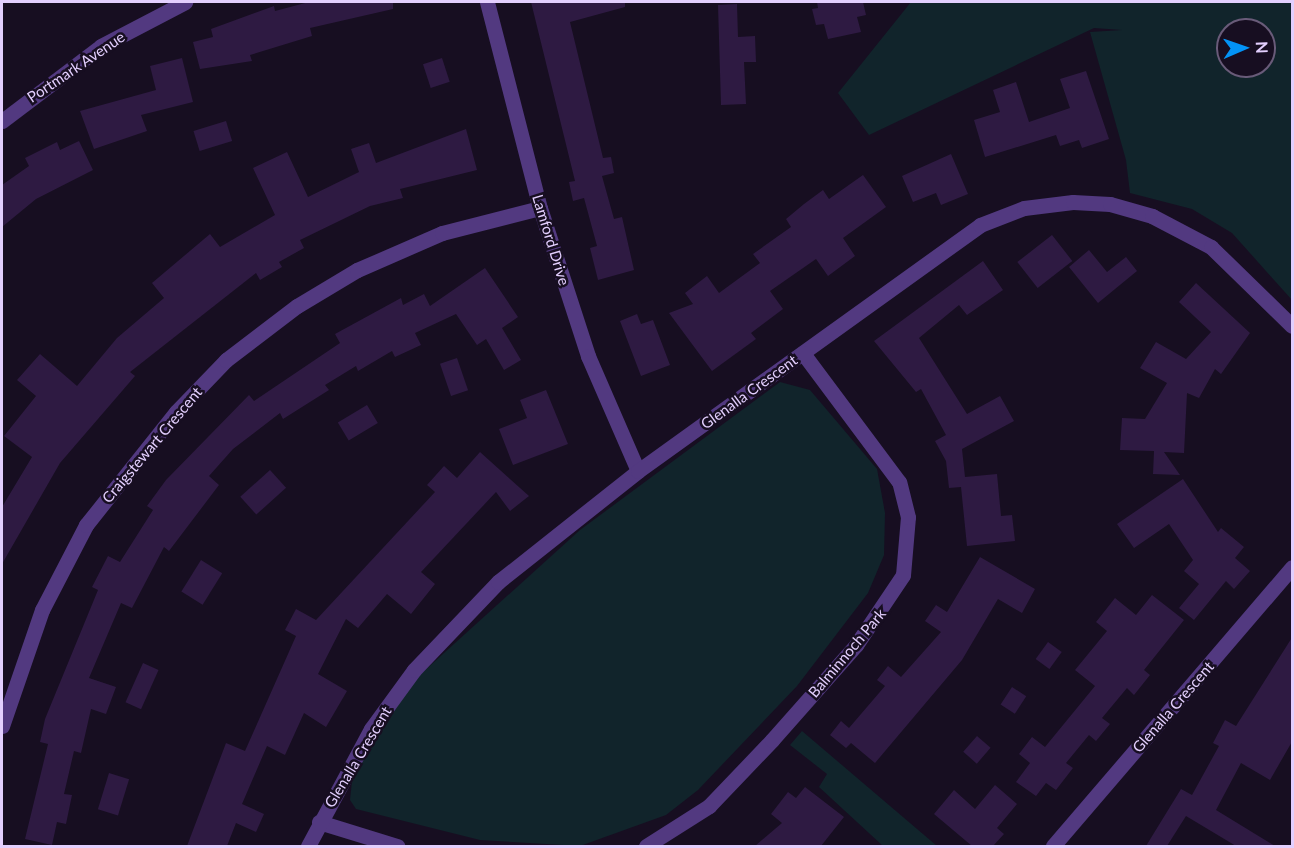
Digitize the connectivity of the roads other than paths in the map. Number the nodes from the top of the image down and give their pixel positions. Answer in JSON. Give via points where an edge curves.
{"nodes":[{"id":1,"x":185,"y":2,"type":"edge"},
{"id":2,"x":487,"y":2,"type":"edge"},
{"id":3,"x":2,"y":121,"type":"edge"},
{"id":4,"x":540,"y":208,"type":"junction"},
{"id":5,"x":1293,"y":326,"type":"edge"},
{"id":6,"x":803,"y":352,"type":"junction"},
{"id":7,"x":638,"y":471,"type":"junction"},
{"id":8,"x":1293,"y":567,"type":"edge"},
{"id":9,"x":2,"y":726,"type":"edge"},
{"id":10,"x":319,"y":822,"type":"junction"},
{"id":11,"x":308,"y":846,"type":"edge"},
{"id":12,"x":397,"y":846,"type":"edge"},
{"id":13,"x":646,"y":846,"type":"edge"},
{"id":14,"x":1053,"y":846,"type":"edge"}],
"edges":[{"from":1,"to":3,"type":"street","name":"Portmark Avenue","via":[[101,46]]},
{"from":2,"to":4,"type":"street","name":"Lamford Drive"},
{"from":4,"to":7,"type":"street","name":"Lamford Drive","via":[[588,356]]},
{"from":4,"to":9,"type":"street","name":"Craigstewart Crescent","via":[[442,233],[357,270],[297,306],[226,360],[176,412],[86,525],[42,610]]},
{"from":5,"to":6,"type":"street","name":"Glenalla Crescent","via":[[1242,273],[1183,230],[1110,204],[1073,202],[1024,208],[980,225]]},
{"from":6,"to":7,"type":"street","name":"Glenalla Crescent"},
{"from":6,"to":13,"type":"street","name":"Balminnoch Park","via":[[899,482],[908,517],[903,575],[856,645],[772,740],[709,806]]},
{"from":7,"to":10,"type":"street","name":"Glenalla Crescent","via":[[498,582],[421,662],[371,729]]},
{"from":8,"to":14,"type":"street","name":"Glenalla Crescent"},
{"from":10,"to":11,"type":"street","name":"Glenalla Crescent"},
{"from":10,"to":12,"type":"street"}]}
